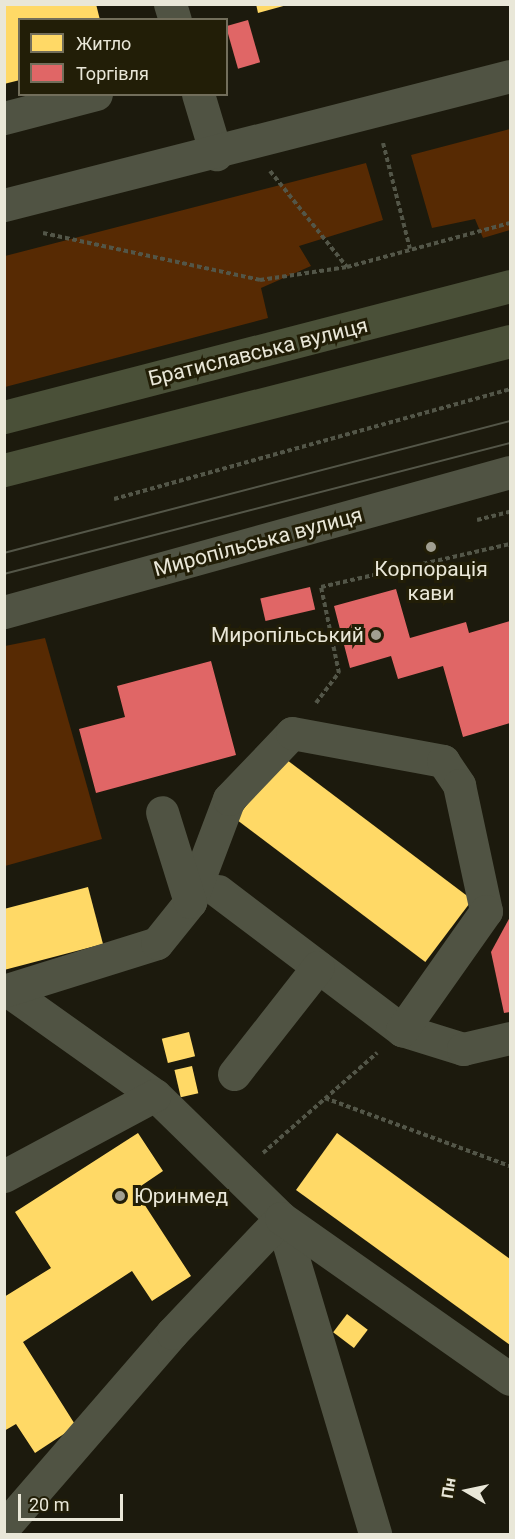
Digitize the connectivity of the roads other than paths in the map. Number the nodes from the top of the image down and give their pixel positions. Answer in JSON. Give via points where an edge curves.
{"nodes":[{"id":1,"x":510,"y":76,"type":"edge"},
{"id":2,"x":88,"y":96,"type":"edge"},
{"id":3,"x":199,"y":96,"type":"edge"},
{"id":4,"x":4,"y":118,"type":"edge"},
{"id":5,"x":216,"y":154,"type":"junction"},
{"id":6,"x":4,"y":205,"type":"edge"},
{"id":7,"x":510,"y":286,"type":"edge"},
{"id":8,"x":510,"y":341,"type":"edge"},
{"id":9,"x":4,"y":417,"type":"edge"},
{"id":10,"x":4,"y":470,"type":"edge"},
{"id":11,"x":510,"y":472,"type":"edge"},
{"id":12,"x":4,"y":612,"type":"edge"},
{"id":13,"x":162,"y":812,"type":"dead end"},
{"id":14,"x":204,"y":897,"type":"junction"},
{"id":15,"x":318,"y":967,"type":"junction"},
{"id":16,"x":6,"y":991,"type":"edge"},
{"id":17,"x":402,"y":1030,"type":"junction"},
{"id":18,"x":510,"y":1038,"type":"edge"},
{"id":19,"x":234,"y":1074,"type":"dead end"},
{"id":20,"x":154,"y":1095,"type":"junction"},
{"id":21,"x":4,"y":1176,"type":"edge"},
{"id":22,"x":281,"y":1218,"type":"junction"},
{"id":23,"x":510,"y":1379,"type":"edge"},
{"id":24,"x":4,"y":1527,"type":"edge"},
{"id":25,"x":375,"y":1534,"type":"edge"}],
"edges":[{"from":1,"to":5,"type":"street"},
{"from":2,"to":4,"type":"street"},
{"from":3,"to":5,"type":"street"},
{"from":5,"to":6,"type":"street"},
{"from":7,"to":9,"type":"main road","name":"Братиславська вулиця"},
{"from":8,"to":10,"type":"main road"},
{"from":11,"to":12,"type":"street","name":"Миропільська вулиця"},
{"from":13,"to":14,"type":"street"},
{"from":14,"to":15,"type":"street"},
{"from":14,"to":16,"type":"street","via":[[157,942]]},
{"from":14,"to":17,"type":"street","via":[[229,799],[292,733],[443,761],[459,785],[486,911]]},
{"from":15,"to":17,"type":"street"},
{"from":15,"to":19,"type":"street"},
{"from":16,"to":20,"type":"street"},
{"from":17,"to":18,"type":"street","via":[[463,1049]]},
{"from":20,"to":21,"type":"street"},
{"from":20,"to":22,"type":"street","via":[[240,1173]]},
{"from":22,"to":23,"type":"street"},
{"from":22,"to":24,"type":"street","via":[[172,1333]]},
{"from":22,"to":25,"type":"street"}]}
